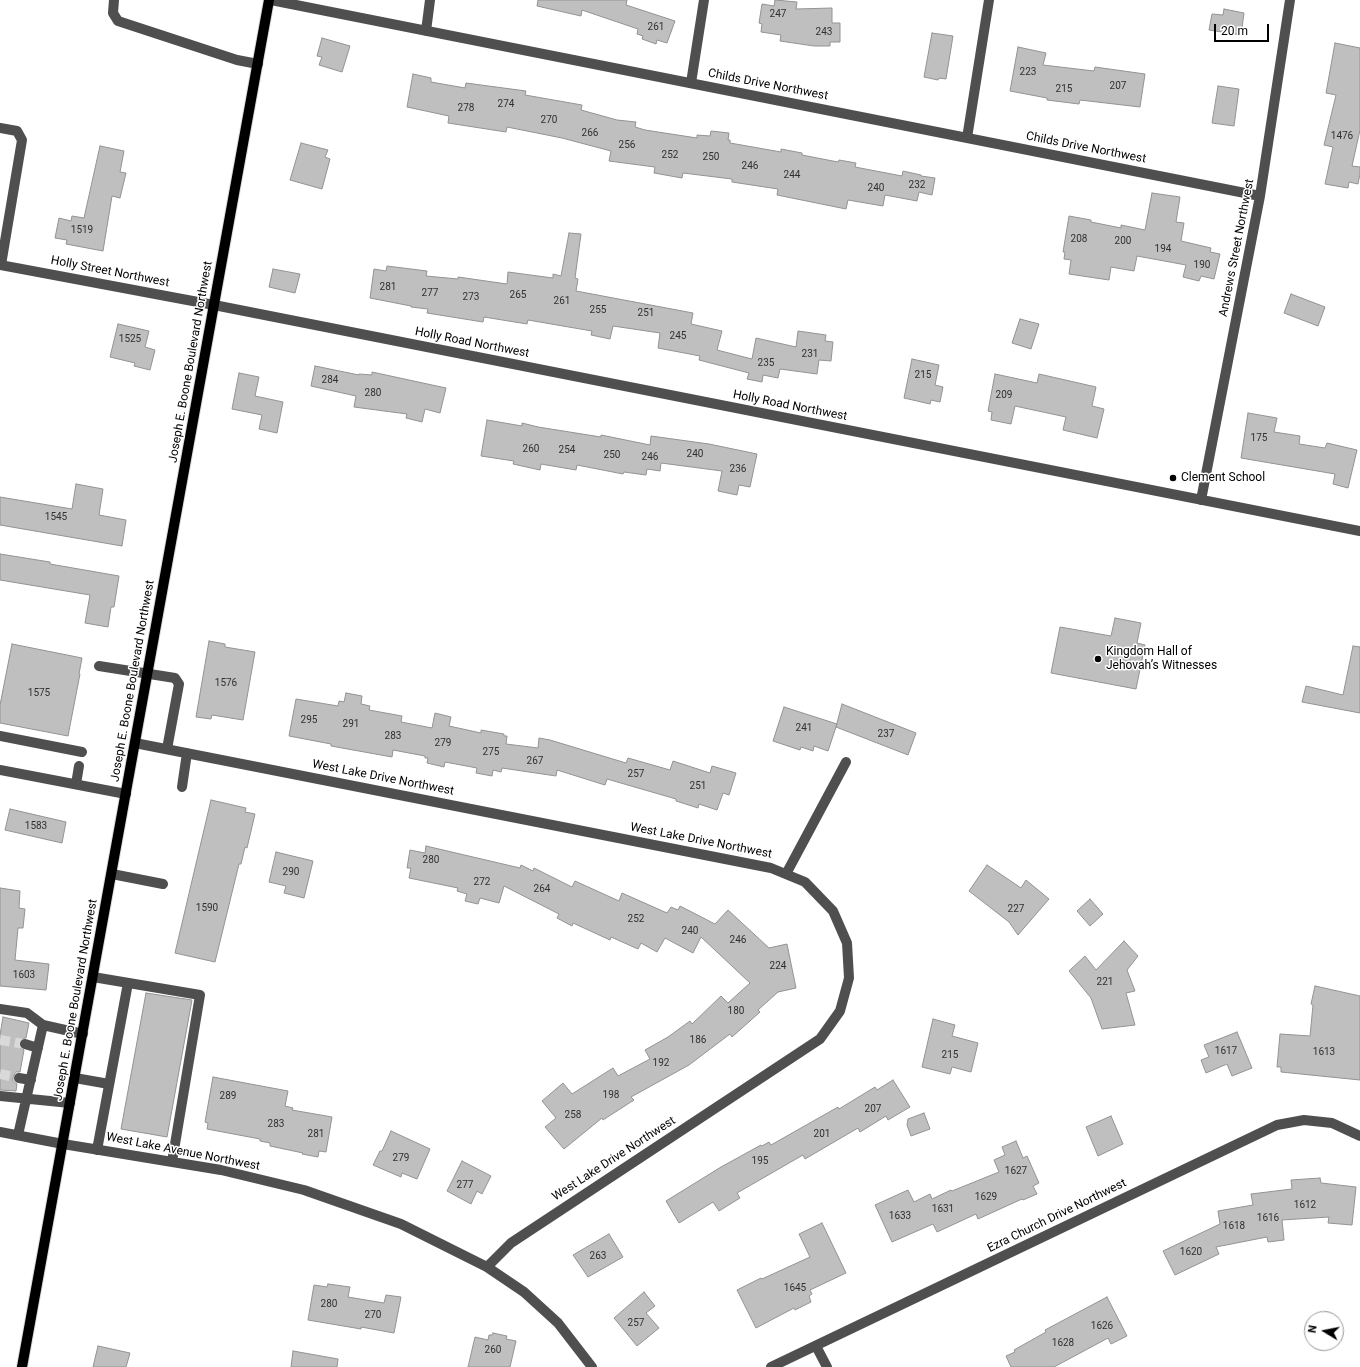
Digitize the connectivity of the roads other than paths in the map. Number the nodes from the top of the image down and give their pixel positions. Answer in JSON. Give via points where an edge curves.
{"nodes":[{"id":1,"x":114,"y":0,"type":"edge"},
{"id":2,"x":270,"y":0,"type":"edge"},
{"id":3,"x":430,"y":0,"type":"edge"},
{"id":4,"x":704,"y":0,"type":"edge"},
{"id":5,"x":988,"y":0,"type":"edge"},
{"id":6,"x":1290,"y":0,"type":"edge"},
{"id":7,"x":426,"y":31,"type":"junction"},
{"id":8,"x":258,"y":64,"type":"junction"},
{"id":9,"x":691,"y":83,"type":"junction"},
{"id":10,"x":0,"y":128,"type":"edge"},
{"id":11,"x":967,"y":138,"type":"junction"},
{"id":12,"x":1260,"y":196,"type":"junction"},
{"id":13,"x":0,"y":265,"type":"edge"},
{"id":14,"x":214,"y":305,"type":"junction"},
{"id":15,"x":1201,"y":500,"type":"junction"},
{"id":16,"x":1360,"y":531,"type":"edge"},
{"id":17,"x":99,"y":666,"type":"dead end"},
{"id":18,"x":148,"y":674,"type":"junction"},
{"id":19,"x":0,"y":736,"type":"edge"},
{"id":20,"x":135,"y":743,"type":"junction"},
{"id":21,"x":167,"y":749,"type":"junction"},
{"id":22,"x":82,"y":752,"type":"dead end"},
{"id":23,"x":187,"y":753,"type":"junction"},
{"id":24,"x":846,"y":762,"type":"dead end"},
{"id":25,"x":79,"y":766,"type":"dead end"},
{"id":26,"x":0,"y":770,"type":"edge"},
{"id":27,"x":76,"y":784,"type":"junction"},
{"id":28,"x":182,"y":787,"type":"dead end"},
{"id":29,"x":126,"y":794,"type":"junction"},
{"id":30,"x":112,"y":874,"type":"junction"},
{"id":31,"x":786,"y":874,"type":"junction"},
{"id":32,"x":163,"y":884,"type":"dead end"},
{"id":33,"x":93,"y":977,"type":"junction"},
{"id":34,"x":128,"y":983,"type":"junction"},
{"id":35,"x":0,"y":1009,"type":"edge"},
{"id":36,"x":43,"y":1025,"type":"junction"},
{"id":37,"x":83,"y":1034,"type":"junction"},
{"id":38,"x":25,"y":1044,"type":"tunnel mouth"},
{"id":39,"x":38,"y":1048,"type":"junction"},
{"id":40,"x":18,"y":1078,"type":"tunnel mouth"},
{"id":41,"x":75,"y":1078,"type":"junction"},
{"id":42,"x":31,"y":1080,"type":"junction"},
{"id":43,"x":109,"y":1084,"type":"junction"},
{"id":44,"x":0,"y":1096,"type":"edge"},
{"id":45,"x":27,"y":1099,"type":"junction"},
{"id":46,"x":70,"y":1103,"type":"junction"},
{"id":47,"x":0,"y":1132,"type":"edge"},
{"id":48,"x":18,"y":1135,"type":"junction"},
{"id":49,"x":1360,"y":1136,"type":"edge"},
{"id":50,"x":63,"y":1144,"type":"junction"},
{"id":51,"x":97,"y":1150,"type":"junction"},
{"id":52,"x":172,"y":1162,"type":"junction"},
{"id":53,"x":487,"y":1267,"type":"junction"},
{"id":54,"x":816,"y":1346,"type":"junction"},
{"id":55,"x":22,"y":1367,"type":"edge"},
{"id":56,"x":592,"y":1367,"type":"edge"},
{"id":57,"x":771,"y":1367,"type":"edge"},
{"id":58,"x":827,"y":1367,"type":"edge"}],
"edges":[{"from":1,"to":8,"type":"street","via":[[113,13],[118,21],[237,60]]},
{"from":2,"to":7,"type":"street","name":"Childs Drive Northwest"},
{"from":2,"to":8,"type":"main road","name":"Joseph E. Boone Boulevard Northwest"},
{"from":3,"to":7,"type":"street"},
{"from":4,"to":9,"type":"street"},
{"from":5,"to":11,"type":"street"},
{"from":6,"to":12,"type":"street","name":"Andrews Street Northwest"},
{"from":7,"to":9,"type":"street","name":"Childs Drive Northwest"},
{"from":8,"to":14,"type":"main road","name":"Joseph E. Boone Boulevard Northwest"},
{"from":9,"to":11,"type":"street","name":"Childs Drive Northwest"},
{"from":10,"to":13,"type":"street","via":[[17,131],[22,140]]},
{"from":11,"to":12,"type":"street","name":"Childs Drive Northwest"},
{"from":12,"to":15,"type":"street","name":"Andrews Street Northwest"},
{"from":13,"to":14,"type":"street","name":"Holly Street Northwest"},
{"from":14,"to":15,"type":"street","name":"Holly Road Northwest"},
{"from":14,"to":18,"type":"main road","name":"Joseph E. Boone Boulevard Northwest"},
{"from":15,"to":16,"type":"street","name":"Holly Road Northwest"},
{"from":17,"to":18,"type":"street"},
{"from":18,"to":20,"type":"main road","name":"Joseph E. Boone Boulevard Northwest"},
{"from":18,"to":21,"type":"street","via":[[175,678],[179,684]]},
{"from":19,"to":22,"type":"street"},
{"from":20,"to":21,"type":"street","name":"West Lake Drive Northwest"},
{"from":20,"to":29,"type":"main road","name":"Joseph E. Boone Boulevard Northwest"},
{"from":21,"to":23,"type":"street","name":"West Lake Drive Northwest"},
{"from":23,"to":28,"type":"street"},
{"from":23,"to":31,"type":"street","name":"West Lake Drive Northwest","via":[[771,868]]},
{"from":24,"to":31,"type":"street"},
{"from":25,"to":27,"type":"street"},
{"from":26,"to":27,"type":"street"},
{"from":27,"to":29,"type":"street"},
{"from":29,"to":30,"type":"main road","name":"Joseph E. Boone Boulevard Northwest"},
{"from":30,"to":32,"type":"street"},
{"from":30,"to":33,"type":"main road","name":"Joseph E. Boone Boulevard Northwest"},
{"from":31,"to":53,"type":"street","name":"West Lake Drive Northwest","via":[[805,882],[834,911],[847,943],[849,978],[842,1004],[840,1011],[820,1039],[511,1243]]},
{"from":33,"to":34,"type":"street"},
{"from":33,"to":37,"type":"main road","name":"Joseph E. Boone Boulevard Northwest"},
{"from":34,"to":43,"type":"street"},
{"from":34,"to":52,"type":"street","via":[[200,995]]},
{"from":35,"to":36,"type":"street","via":[[28,1013]]},
{"from":36,"to":37,"type":"street"},
{"from":36,"to":39,"type":"street"},
{"from":37,"to":41,"type":"main road","name":"Joseph E. Boone Boulevard Northwest"},
{"from":38,"to":39,"type":"street"},
{"from":39,"to":42,"type":"street"},
{"from":40,"to":42,"type":"street"},
{"from":41,"to":43,"type":"street"},
{"from":41,"to":46,"type":"main road","name":"Joseph E. Boone Boulevard Northwest"},
{"from":42,"to":45,"type":"street"},
{"from":43,"to":51,"type":"street"},
{"from":44,"to":45,"type":"street"},
{"from":45,"to":46,"type":"street"},
{"from":45,"to":48,"type":"street"},
{"from":46,"to":50,"type":"main road","name":"Joseph E. Boone Boulevard Northwest"},
{"from":47,"to":48,"type":"street","name":"West Lake Avenue Northwest"},
{"from":48,"to":50,"type":"street","name":"West Lake Avenue Northwest"},
{"from":49,"to":54,"type":"street","name":"Ezra Church Drive Northwest","via":[[1332,1123],[1304,1120],[1276,1125]]},
{"from":50,"to":51,"type":"street","name":"West Lake Avenue Northwest"},
{"from":50,"to":55,"type":"main road","name":"Joseph E. Boone Boulevard Northwest"},
{"from":51,"to":52,"type":"street","name":"West Lake Avenue Northwest"},
{"from":52,"to":53,"type":"street","name":"West Lake Avenue Northwest","via":[[221,1170],[304,1190],[401,1224]]},
{"from":53,"to":56,"type":"street","name":"West Lake Avenue Northwest","via":[[524,1292],[558,1323]]},
{"from":54,"to":57,"type":"street","name":"Ezra Church Drive Northwest"},
{"from":54,"to":58,"type":"street"}]}
